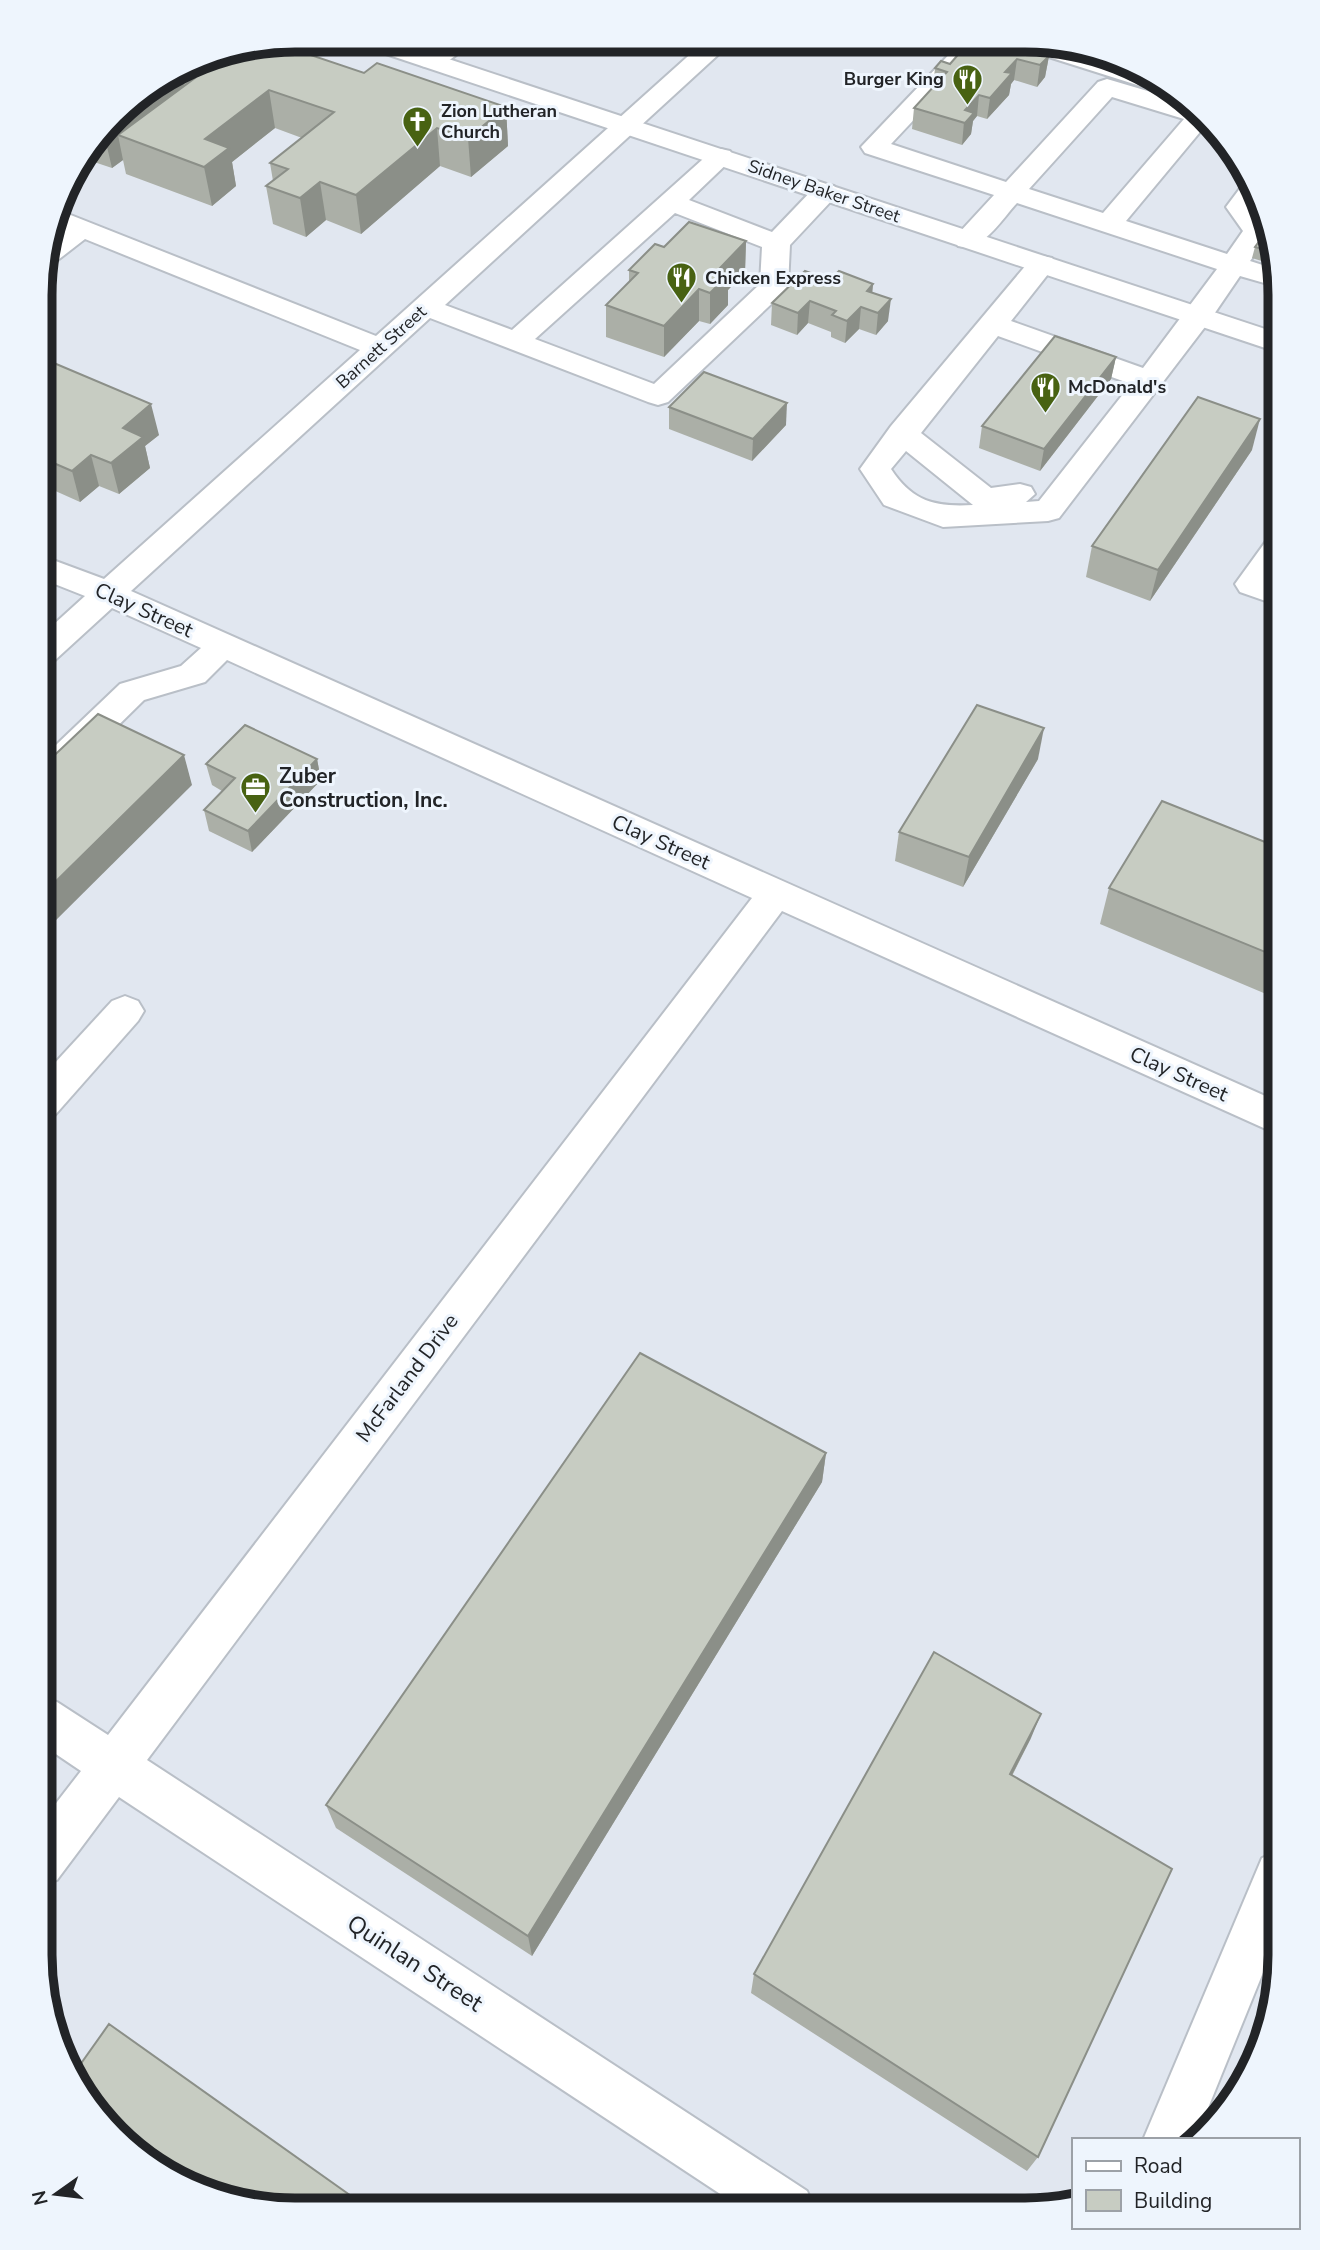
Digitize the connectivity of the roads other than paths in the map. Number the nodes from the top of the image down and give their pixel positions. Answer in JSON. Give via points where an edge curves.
{"nodes":[{"id":1,"x":404,"y":52,"type":"edge"},
{"id":2,"x":443,"y":52,"type":"edge"},
{"id":3,"x":708,"y":52,"type":"edge"},
{"id":4,"x":965,"y":52,"type":"edge"},
{"id":5,"x":1055,"y":55,"type":"edge"},
{"id":6,"x":431,"y":61,"type":"junction"},
{"id":7,"x":1146,"y":85,"type":"edge"},
{"id":8,"x":1107,"y":87,"type":"junction"},
{"id":9,"x":1150,"y":100,"type":"junction"},
{"id":10,"x":1180,"y":110,"type":"edge"},
{"id":11,"x":1193,"y":121,"type":"edge"},
{"id":12,"x":627,"y":125,"type":"junction"},
{"id":13,"x":721,"y":157,"type":"junction"},
{"id":14,"x":825,"y":192,"type":"junction"},
{"id":15,"x":1012,"y":192,"type":"junction"},
{"id":16,"x":1246,"y":198,"type":"edge"},
{"id":17,"x":671,"y":202,"type":"junction"},
{"id":18,"x":64,"y":221,"type":"edge"},
{"id":19,"x":1109,"y":224,"type":"junction"},
{"id":20,"x":1257,"y":225,"type":"edge"},
{"id":21,"x":82,"y":228,"type":"junction"},
{"id":22,"x":1259,"y":233,"type":"edge"},
{"id":23,"x":968,"y":240,"type":"junction"},
{"id":24,"x":776,"y":243,"type":"junction"},
{"id":25,"x":57,"y":247,"type":"edge"},
{"id":26,"x":1042,"y":264,"type":"junction"},
{"id":27,"x":1233,"y":265,"type":"junction"},
{"id":28,"x":1266,"y":276,"type":"edge"},
{"id":29,"x":426,"y":307,"type":"junction"},
{"id":30,"x":1198,"y":317,"type":"junction"},
{"id":31,"x":992,"y":324,"type":"junction"},
{"id":32,"x":1268,"y":340,"type":"edge"},
{"id":33,"x":516,"y":341,"type":"junction"},
{"id":34,"x":381,"y":348,"type":"junction"},
{"id":35,"x":1138,"y":376,"type":"junction"},
{"id":36,"x":906,"y":436,"type":"junction"},
{"id":37,"x":1268,"y":561,"type":"edge"},
{"id":38,"x":52,"y":571,"type":"edge"},
{"id":39,"x":1268,"y":590,"type":"edge"},
{"id":40,"x":108,"y":593,"type":"junction"},
{"id":41,"x":52,"y":644,"type":"edge"},
{"id":42,"x":223,"y":645,"type":"junction"},
{"id":43,"x":52,"y":770,"type":"edge"},
{"id":44,"x":776,"y":893,"type":"junction"},
{"id":45,"x":125,"y":1011,"type":"dead end"},
{"id":46,"x":52,"y":1092,"type":"edge"},
{"id":47,"x":1268,"y":1114,"type":"edge"},
{"id":48,"x":52,"y":1725,"type":"edge"},
{"id":49,"x":114,"y":1765,"type":"junction"},
{"id":50,"x":52,"y":1847,"type":"edge"},
{"id":51,"x":1267,"y":1904,"type":"edge"},
{"id":52,"x":1170,"y":2138,"type":"edge"},
{"id":53,"x":772,"y":2198,"type":"edge"}],
"edges":[{"from":1,"to":6,"type":"street","name":"Sidney Baker Street"},
{"from":2,"to":6,"type":"street"},
{"from":3,"to":12,"type":"street","name":"Barnett Street"},
{"from":4,"to":15,"type":"street","via":[[874,147]]},
{"from":5,"to":8,"type":"street","via":[[1068,71]]},
{"from":6,"to":12,"type":"street","name":"Sidney Baker Street"},
{"from":7,"to":9,"type":"street"},
{"from":8,"to":9,"type":"street"},
{"from":8,"to":15,"type":"street"},
{"from":9,"to":10,"type":"street"},
{"from":11,"to":19,"type":"street"},
{"from":12,"to":13,"type":"street","name":"Sidney Baker Street"},
{"from":12,"to":29,"type":"street","name":"Barnett Street"},
{"from":13,"to":14,"type":"street","name":"Sidney Baker Street"},
{"from":13,"to":17,"type":"street"},
{"from":14,"to":23,"type":"street","name":"Sidney Baker Street"},
{"from":14,"to":24,"type":"street"},
{"from":15,"to":19,"type":"street"},
{"from":15,"to":23,"type":"street"},
{"from":16,"to":20,"type":"street","via":[[1239,207]]},
{"from":17,"to":24,"type":"street"},
{"from":17,"to":33,"type":"street"},
{"from":18,"to":21,"type":"street"},
{"from":19,"to":27,"type":"street"},
{"from":21,"to":25,"type":"street"},
{"from":21,"to":34,"type":"street"},
{"from":22,"to":27,"type":"street"},
{"from":23,"to":26,"type":"street","name":"Sidney Baker Street"},
{"from":24,"to":33,"type":"street","via":[[774,286],[658,396]]},
{"from":26,"to":30,"type":"street","name":"Sidney Baker Street"},
{"from":26,"to":31,"type":"street"},
{"from":27,"to":28,"type":"street"},
{"from":27,"to":30,"type":"street"},
{"from":29,"to":33,"type":"street"},
{"from":29,"to":34,"type":"street","name":"Barnett Street"},
{"from":30,"to":32,"type":"street","name":"Sidney Baker Street"},
{"from":30,"to":35,"type":"street"},
{"from":31,"to":35,"type":"street"},
{"from":31,"to":36,"type":"street"},
{"from":34,"to":40,"type":"street","name":"Barnett Street"},
{"from":35,"to":36,"type":"street","via":[[1036,492],[930,500],[898,468]]},
{"from":35,"to":36,"type":"street","via":[[1048,512],[943,517],[895,498],[875,469]]},
{"from":37,"to":39,"type":"street","via":[[1251,584]]},
{"from":38,"to":40,"type":"street","name":"Clay Street"},
{"from":40,"to":41,"type":"street","name":"Barnett Street"},
{"from":40,"to":42,"type":"street","name":"Clay Street"},
{"from":42,"to":43,"type":"street","via":[[193,674],[132,692]]},
{"from":42,"to":44,"type":"street","name":"Clay Street"},
{"from":44,"to":47,"type":"street","name":"Clay Street"},
{"from":44,"to":49,"type":"street","name":"McFarland Drive"},
{"from":45,"to":46,"type":"street"},
{"from":48,"to":49,"type":"street","name":"Quinlan Street"},
{"from":49,"to":50,"type":"street","name":"McFarland Drive"},
{"from":49,"to":53,"type":"street","name":"Quinlan Street"},
{"from":51,"to":52,"type":"street"}]}
